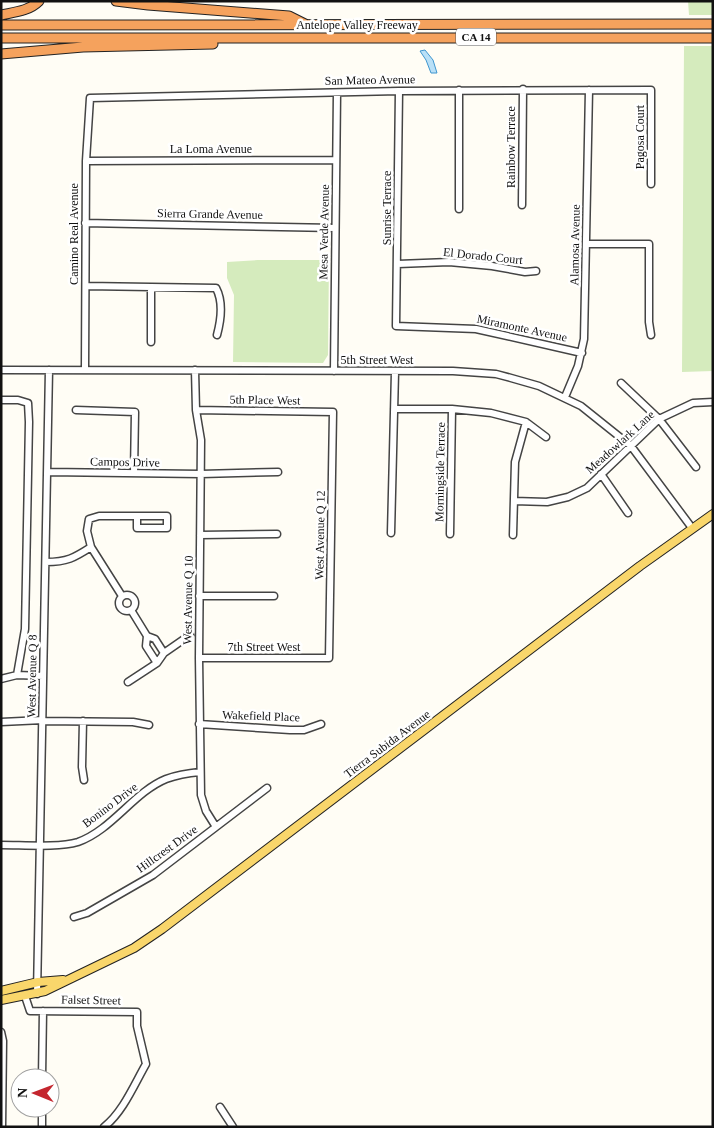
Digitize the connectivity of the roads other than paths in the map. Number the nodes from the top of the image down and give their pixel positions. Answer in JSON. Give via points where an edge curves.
{"nodes":[{"id":1,"x":39,"y":1,"type":"edge"},
{"id":2,"x":116,"y":1,"type":"edge"},
{"id":3,"x":1,"y":14,"type":"edge"},
{"id":4,"x":713,"y":24,"type":"edge"},
{"id":5,"x":1,"y":25,"type":"edge"},
{"id":6,"x":307,"y":25,"type":"junction"},
{"id":7,"x":1,"y":38,"type":"edge"},
{"id":8,"x":713,"y":38,"type":"edge"},
{"id":9,"x":240,"y":39,"type":"junction"},
{"id":10,"x":1,"y":54,"type":"edge"},
{"id":11,"x":523,"y":89,"type":"junction"},
{"id":12,"x":460,"y":90,"type":"junction"},
{"id":13,"x":589,"y":90,"type":"junction"},
{"id":14,"x":651,"y":90,"type":"joint"},
{"id":15,"x":399,"y":91,"type":"junction"},
{"id":16,"x":338,"y":93,"type":"junction"},
{"id":17,"x":90,"y":98,"type":"joint"},
{"id":18,"x":336,"y":160,"type":"junction"},
{"id":19,"x":86,"y":161,"type":"junction"},
{"id":20,"x":651,"y":184,"type":"dead end"},
{"id":21,"x":522,"y":205,"type":"dead end"},
{"id":22,"x":459,"y":209,"type":"dead end"},
{"id":23,"x":85,"y":223,"type":"junction"},
{"id":24,"x":335,"y":228,"type":"junction"},
{"id":25,"x":587,"y":244,"type":"junction"},
{"id":26,"x":398,"y":264,"type":"junction"},
{"id":27,"x":536,"y":271,"type":"dead end"},
{"id":28,"x":86,"y":286,"type":"junction"},
{"id":29,"x":151,"y":287,"type":"junction"},
{"id":30,"x":396,"y":326,"type":"joint"},
{"id":31,"x":217,"y":334,"type":"dead end"},
{"id":32,"x":652,"y":335,"type":"dead end"},
{"id":33,"x":150,"y":342,"type":"dead end"},
{"id":34,"x":582,"y":353,"type":"junction"},
{"id":35,"x":1,"y":370,"type":"edge"},
{"id":36,"x":49,"y":370,"type":"junction"},
{"id":37,"x":84,"y":370,"type":"junction"},
{"id":38,"x":195,"y":370,"type":"junction"},
{"id":39,"x":334,"y":371,"type":"junction"},
{"id":40,"x":395,"y":372,"type":"junction"},
{"id":41,"x":621,"y":383,"type":"dead end"},
{"id":42,"x":565,"y":397,"type":"junction"},
{"id":43,"x":1,"y":400,"type":"edge"},
{"id":44,"x":713,"y":402,"type":"edge"},
{"id":45,"x":394,"y":409,"type":"junction"},
{"id":46,"x":452,"y":409,"type":"junction"},
{"id":47,"x":76,"y":410,"type":"dead end"},
{"id":48,"x":196,"y":410,"type":"junction"},
{"id":49,"x":333,"y":412,"type":"joint"},
{"id":50,"x":659,"y":420,"type":"junction"},
{"id":51,"x":526,"y":422,"type":"junction"},
{"id":52,"x":546,"y":437,"type":"dead end"},
{"id":53,"x":631,"y":446,"type":"junction"},
{"id":54,"x":696,"y":467,"type":"dead end"},
{"id":55,"x":48,"y":472,"type":"junction"},
{"id":56,"x":278,"y":472,"type":"dead end"},
{"id":57,"x":134,"y":473,"type":"junction"},
{"id":58,"x":201,"y":474,"type":"junction"},
{"id":59,"x":601,"y":474,"type":"junction"},
{"id":60,"x":514,"y":501,"type":"junction"},
{"id":61,"x":628,"y":513,"type":"dead end"},
{"id":62,"x":713,"y":514,"type":"edge"},
{"id":63,"x":137,"y":516,"type":"junction"},
{"id":64,"x":692,"y":528,"type":"junction"},
{"id":65,"x":392,"y":533,"type":"dead end"},
{"id":66,"x":277,"y":534,"type":"dead end"},
{"id":67,"x":450,"y":534,"type":"dead end"},
{"id":68,"x":200,"y":535,"type":"junction"},
{"id":69,"x":513,"y":535,"type":"dead end"},
{"id":70,"x":91,"y":547,"type":"junction"},
{"id":71,"x":46,"y":562,"type":"junction"},
{"id":72,"x":122,"y":596,"type":"junction"},
{"id":73,"x":200,"y":596,"type":"junction"},
{"id":74,"x":274,"y":596,"type":"dead end"},
{"id":75,"x":131,"y":610,"type":"junction"},
{"id":76,"x":190,"y":635,"type":"dead end"},
{"id":77,"x":147,"y":636,"type":"junction"},
{"id":78,"x":164,"y":653,"type":"junction"},
{"id":79,"x":199,"y":658,"type":"junction"},
{"id":80,"x":328,"y":658,"type":"joint"},
{"id":81,"x":157,"y":663,"type":"junction"},
{"id":82,"x":17,"y":675,"type":"junction"},
{"id":83,"x":43,"y":676,"type":"junction"},
{"id":84,"x":1,"y":679,"type":"edge"},
{"id":85,"x":128,"y":682,"type":"dead end"},
{"id":86,"x":43,"y":721,"type":"junction"},
{"id":87,"x":83,"y":721,"type":"junction"},
{"id":88,"x":1,"y":722,"type":"edge"},
{"id":89,"x":199,"y":724,"type":"junction"},
{"id":90,"x":321,"y":724,"type":"dead end"},
{"id":91,"x":149,"y":725,"type":"dead end"},
{"id":92,"x":200,"y":772,"type":"junction"},
{"id":93,"x":84,"y":780,"type":"dead end"},
{"id":94,"x":267,"y":788,"type":"dead end"},
{"id":95,"x":216,"y":827,"type":"junction"},
{"id":96,"x":40,"y":844,"type":"junction"},
{"id":97,"x":1,"y":845,"type":"edge"},
{"id":98,"x":74,"y":917,"type":"dead end"},
{"id":99,"x":68,"y":979,"type":"junction"},
{"id":100,"x":38,"y":982,"type":"junction"},
{"id":101,"x":1,"y":991,"type":"edge"},
{"id":102,"x":37,"y":994,"type":"junction"},
{"id":103,"x":25,"y":996,"type":"junction"},
{"id":104,"x":1,"y":1000,"type":"edge"},
{"id":105,"x":43,"y":1011,"type":"junction"},
{"id":106,"x":1,"y":1032,"type":"edge"},
{"id":107,"x":2,"y":1041,"type":"edge"},
{"id":108,"x":42,"y":1068,"type":"edge"},
{"id":109,"x":220,"y":1107,"type":"dead end"},
{"id":110,"x":2,"y":1127,"type":"edge"},
{"id":111,"x":104,"y":1127,"type":"edge"},
{"id":112,"x":233,"y":1127,"type":"edge"}],
"edges":[{"from":1,"to":3,"type":"highway","via":[[34,7]]},
{"from":2,"to":6,"type":"highway","via":[[289,16]]},
{"from":4,"to":6,"type":"highway","name":"Antelope Valley Freeway","number":"CA 14"},
{"from":5,"to":6,"type":"highway","name":"Antelope Valley Freeway","number":"CA 14"},
{"from":7,"to":9,"type":"highway","name":"Antelope Valley Freeway","number":"CA 14"},
{"from":8,"to":9,"type":"highway","name":"Antelope Valley Freeway","number":"CA 14"},
{"from":9,"to":10,"type":"highway","via":[[220,44],[84,47]]},
{"from":11,"to":12,"type":"street","name":"San Mateo Avenue"},
{"from":11,"to":13,"type":"street","name":"San Mateo Avenue"},
{"from":11,"to":21,"type":"street","name":"Rainbow Terrace"},
{"from":12,"to":15,"type":"street","name":"San Mateo Avenue"},
{"from":12,"to":22,"type":"street"},
{"from":13,"to":14,"type":"street","name":"San Mateo Avenue"},
{"from":13,"to":25,"type":"street","name":"Alamosa Avenue"},
{"from":14,"to":20,"type":"street","name":"Pagosa Court"},
{"from":15,"to":16,"type":"street","name":"San Mateo Avenue"},
{"from":15,"to":26,"type":"street","name":"Sunrise Terrace"},
{"from":16,"to":17,"type":"street","name":"San Mateo Avenue"},
{"from":16,"to":18,"type":"street","name":"Mesa Verde Avenue"},
{"from":17,"to":19,"type":"street","name":"Camino Real Avenue"},
{"from":18,"to":19,"type":"street","name":"La Loma Avenue"},
{"from":18,"to":24,"type":"street","name":"Mesa Verde Avenue"},
{"from":19,"to":23,"type":"street","name":"Camino Real Avenue"},
{"from":23,"to":24,"type":"street","name":"Sierra Grande Avenue"},
{"from":23,"to":28,"type":"street","name":"Camino Real Avenue"},
{"from":24,"to":39,"type":"street","name":"Mesa Verde Avenue"},
{"from":25,"to":32,"type":"street","via":[[649,244],[649,322]]},
{"from":25,"to":34,"type":"street","name":"Alamosa Avenue"},
{"from":26,"to":27,"type":"street","name":"El Dorado Court","via":[[449,262]]},
{"from":26,"to":30,"type":"street","name":"Sunrise Terrace"},
{"from":28,"to":29,"type":"street"},
{"from":28,"to":37,"type":"street","name":"Camino Real Avenue"},
{"from":29,"to":31,"type":"street","via":[[216,288],[220,296]]},
{"from":29,"to":33,"type":"street"},
{"from":30,"to":34,"type":"street","name":"Miramonte Avenue","via":[[476,328]]},
{"from":34,"to":42,"type":"street","name":"Alamosa Avenue"},
{"from":35,"to":36,"type":"street","name":"5th Street West"},
{"from":36,"to":37,"type":"street","name":"5th Street West"},
{"from":36,"to":55,"type":"street","name":"West Avenue Q 8"},
{"from":37,"to":38,"type":"street","name":"5th Street West"},
{"from":38,"to":39,"type":"street","name":"5th Street West"},
{"from":38,"to":48,"type":"street","name":"West Avenue Q 10"},
{"from":39,"to":40,"type":"street","name":"5th Street West"},
{"from":40,"to":42,"type":"street","name":"5th Street West","via":[[496,374]]},
{"from":40,"to":45,"type":"street"},
{"from":41,"to":50,"type":"street"},
{"from":42,"to":53,"type":"street","name":"5th Street West"},
{"from":43,"to":82,"type":"street","via":[[28,403],[25,629]]},
{"from":44,"to":50,"type":"street","name":"Meadowlark Lane","via":[[693,403]]},
{"from":45,"to":46,"type":"street"},
{"from":45,"to":65,"type":"street"},
{"from":46,"to":51,"type":"street","via":[[491,413]]},
{"from":46,"to":67,"type":"street","name":"Morningside Terrace"},
{"from":47,"to":57,"type":"street","via":[[135,412]]},
{"from":48,"to":49,"type":"street","name":"5th Place West"},
{"from":48,"to":58,"type":"street","name":"West Avenue Q 10","via":[[201,440]]},
{"from":49,"to":80,"type":"street","name":"West Avenue Q 12"},
{"from":50,"to":53,"type":"street","name":"Meadowlark Lane"},
{"from":50,"to":54,"type":"street"},
{"from":51,"to":52,"type":"street"},
{"from":51,"to":60,"type":"street","via":[[515,462]]},
{"from":53,"to":59,"type":"street","name":"Meadowlark Lane"},
{"from":53,"to":64,"type":"street","name":"5th Street West"},
{"from":55,"to":57,"type":"street","name":"Campos Drive"},
{"from":55,"to":71,"type":"street","name":"West Avenue Q 8"},
{"from":56,"to":58,"type":"street","name":"Campos Drive"},
{"from":57,"to":58,"type":"street","name":"Campos Drive"},
{"from":58,"to":68,"type":"street","name":"West Avenue Q 10"},
{"from":59,"to":60,"type":"street","name":"Meadowlark Lane","via":[[587,488],[568,497],[547,502]]},
{"from":59,"to":61,"type":"street"},
{"from":60,"to":69,"type":"street"},
{"from":62,"to":64,"type":"main road","name":"Tierra Subida Avenue"},
{"from":63,"to":63,"type":"street","via":[[167,516],[167,528],[137,528]]},
{"from":63,"to":70,"type":"street","via":[[89,519],[87,531]]},
{"from":64,"to":99,"type":"main road","name":"Tierra Subida Avenue","via":[[162,930],[134,948]]},
{"from":66,"to":68,"type":"street"},
{"from":68,"to":73,"type":"street","name":"West Avenue Q 10"},
{"from":70,"to":71,"type":"street","via":[[63,562]]},
{"from":70,"to":72,"type":"street"},
{"from":71,"to":83,"type":"street","name":"West Avenue Q 8"},
{"from":72,"to":75,"type":"street","via":[[133,599],[135,604]]},
{"from":72,"to":75,"type":"street","via":[[118,603],[120,608]]},
{"from":73,"to":74,"type":"street"},
{"from":73,"to":79,"type":"street","name":"West Avenue Q 10"},
{"from":75,"to":77,"type":"street"},
{"from":76,"to":78,"type":"street"},
{"from":77,"to":78,"type":"street","via":[[155,640]]},
{"from":77,"to":81,"type":"street","via":[[146,646]]},
{"from":78,"to":81,"type":"street"},
{"from":79,"to":80,"type":"street","name":"7th Street West"},
{"from":79,"to":89,"type":"street","name":"West Avenue Q 10"},
{"from":81,"to":85,"type":"street"},
{"from":82,"to":83,"type":"street"},
{"from":82,"to":84,"type":"street"},
{"from":83,"to":86,"type":"street","name":"West Avenue Q 8"},
{"from":86,"to":87,"type":"street"},
{"from":86,"to":88,"type":"street"},
{"from":86,"to":96,"type":"street","name":"West Avenue Q 8"},
{"from":87,"to":91,"type":"street"},
{"from":87,"to":93,"type":"street"},
{"from":89,"to":90,"type":"street","name":"Wakefield Place","via":[[290,730],[304,730]]},
{"from":89,"to":92,"type":"street","name":"West Avenue Q 10"},
{"from":92,"to":95,"type":"street","name":"West Avenue Q 10","via":[[201,795]]},
{"from":92,"to":96,"type":"street","name":"Bonino Drive","via":[[165,779],[99,831],[80,841],[64,845]]},
{"from":94,"to":95,"type":"street","name":"Hillcrest Drive"},
{"from":95,"to":98,"type":"street","name":"Hillcrest Drive","via":[[153,875],[87,913]]},
{"from":96,"to":97,"type":"street","name":"Bonino Drive"},
{"from":96,"to":100,"type":"street","name":"West Avenue Q 8"},
{"from":99,"to":100,"type":"main road","name":"Tierra Subida Avenue"},
{"from":99,"to":102,"type":"main road","name":"Tierra Subida Avenue"},
{"from":100,"to":101,"type":"main road","name":"Tierra Subida Avenue"},
{"from":100,"to":102,"type":"street","name":"West Avenue Q 8"},
{"from":102,"to":103,"type":"main road","name":"Tierra Subida Avenue"},
{"from":103,"to":104,"type":"main road","name":"Tierra Subida Avenue"},
{"from":103,"to":105,"type":"street","via":[[28,1010]]},
{"from":105,"to":108,"type":"street","name":"Falset Street"},
{"from":105,"to":111,"type":"street","name":"Falset Street","via":[[138,1012],[146,1064],[111,1122]]},
{"from":106,"to":107,"type":"street"},
{"from":107,"to":110,"type":"street"},
{"from":109,"to":112,"type":"street"}]}
